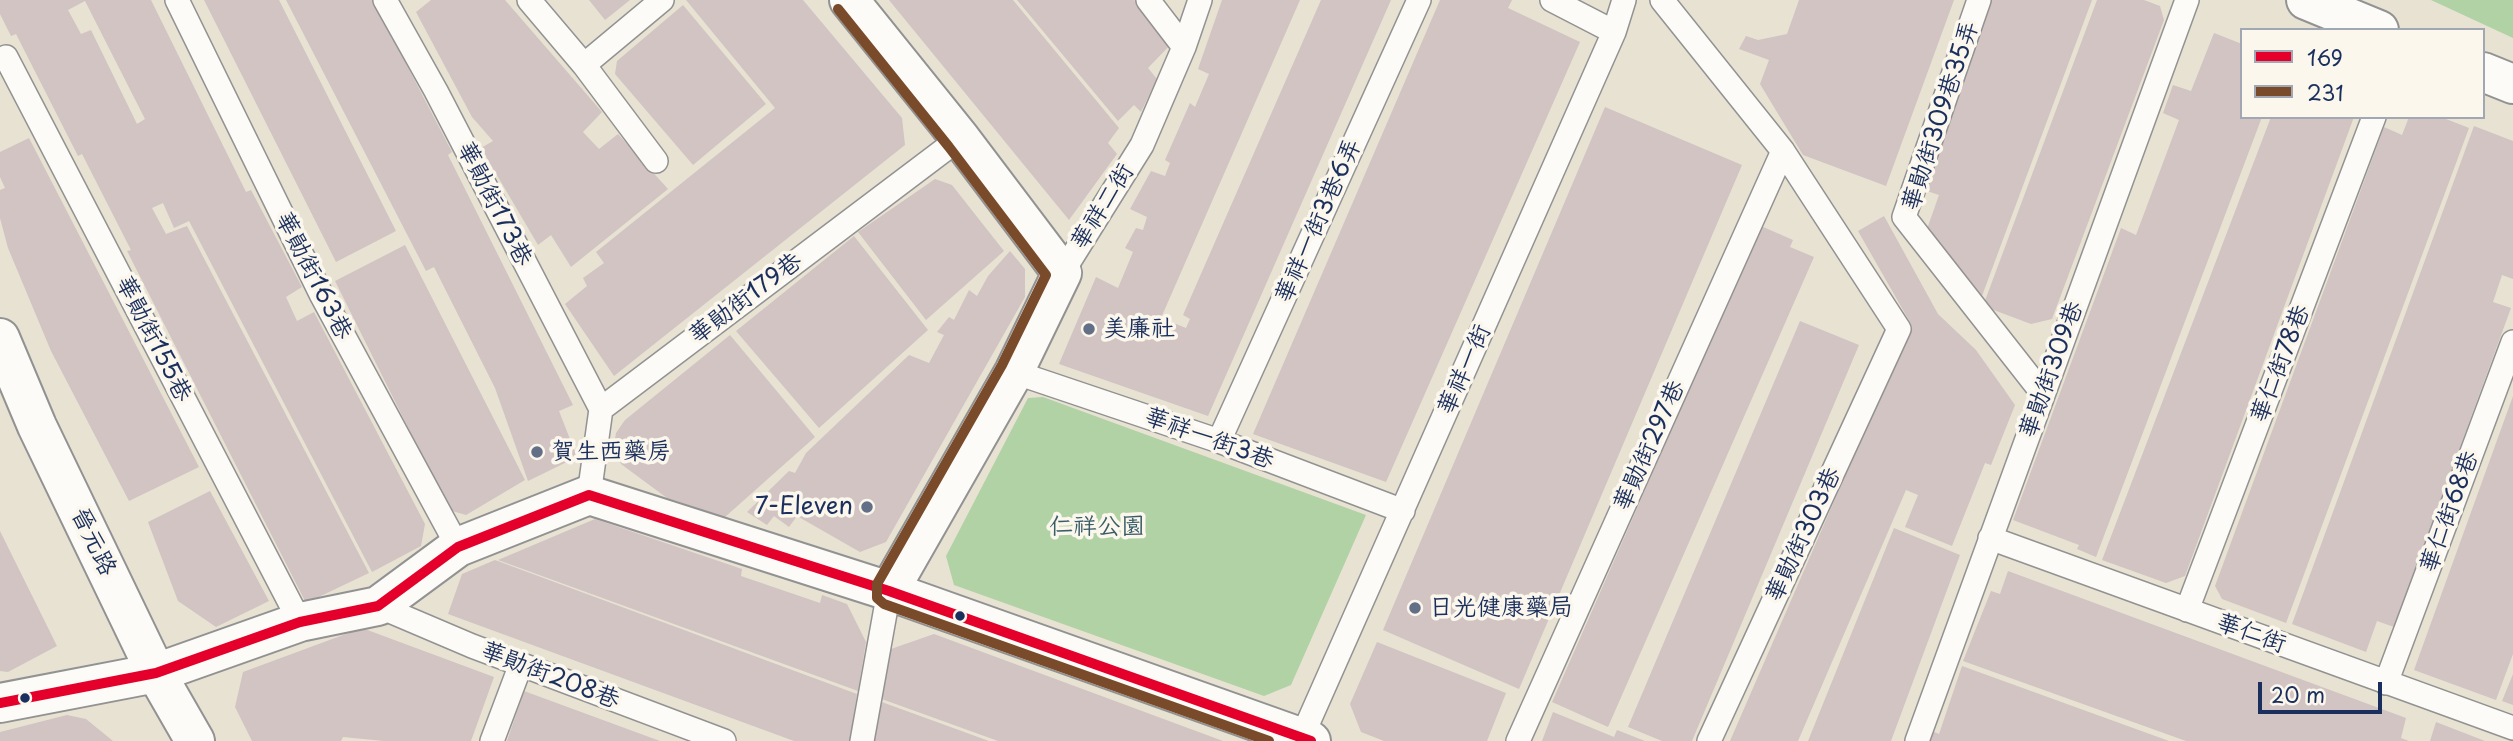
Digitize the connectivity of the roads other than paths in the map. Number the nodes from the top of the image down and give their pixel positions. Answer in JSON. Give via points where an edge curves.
{"nodes":[{"id":1,"x":177,"y":0,"type":"edge"},
{"id":2,"x":386,"y":0,"type":"edge"},
{"id":3,"x":529,"y":0,"type":"edge"},
{"id":4,"x":662,"y":0,"type":"edge"},
{"id":5,"x":849,"y":0,"type":"edge"},
{"id":6,"x":1148,"y":0,"type":"edge"},
{"id":7,"x":1200,"y":0,"type":"edge"},
{"id":8,"x":1419,"y":0,"type":"edge"},
{"id":9,"x":1552,"y":0,"type":"edge"},
{"id":10,"x":1624,"y":0,"type":"edge"},
{"id":11,"x":1662,"y":0,"type":"edge"},
{"id":12,"x":1979,"y":0,"type":"edge"},
{"id":13,"x":2187,"y":0,"type":"edge"},
{"id":14,"x":2306,"y":0,"type":"edge"},
{"id":15,"x":2374,"y":28,"type":"edge"},
{"id":16,"x":1614,"y":32,"type":"junction"},
{"id":17,"x":1184,"y":47,"type":"junction"},
{"id":18,"x":6,"y":57,"type":"dead end"},
{"id":19,"x":584,"y":65,"type":"junction"},
{"id":20,"x":2485,"y":73,"type":"edge"},
{"id":21,"x":2513,"y":84,"type":"edge"},
{"id":22,"x":2373,"y":119,"type":"edge"},
{"id":23,"x":960,"y":138,"type":"junction"},
{"id":24,"x":1783,"y":151,"type":"junction"},
{"id":25,"x":656,"y":160,"type":"dead end"},
{"id":26,"x":1062,"y":273,"type":"junction"},
{"id":27,"x":0,"y":338,"type":"edge"},
{"id":28,"x":2513,"y":342,"type":"edge"},
{"id":29,"x":1014,"y":372,"type":"junction"},
{"id":30,"x":2043,"y":394,"type":"junction"},
{"id":31,"x":601,"y":409,"type":"junction"},
{"id":32,"x":1219,"y":441,"type":"junction"},
{"id":33,"x":589,"y":495,"type":"junction"},
{"id":34,"x":1403,"y":511,"type":"junction"},
{"id":35,"x":1990,"y":538,"type":"junction"},
{"id":36,"x":458,"y":547,"type":"junction"},
{"id":37,"x":890,"y":591,"type":"junction"},
{"id":38,"x":378,"y":606,"type":"junction"},
{"id":39,"x":2187,"y":610,"type":"junction"},
{"id":40,"x":300,"y":622,"type":"junction"},
{"id":41,"x":521,"y":664,"type":"junction"},
{"id":42,"x":156,"y":673,"type":"junction"},
{"id":43,"x":2386,"y":682,"type":"junction"},
{"id":44,"x":0,"y":703,"type":"edge"},
{"id":45,"x":2513,"y":728,"type":"edge"},
{"id":46,"x":698,"y":737,"type":"edge"},
{"id":47,"x":1304,"y":740,"type":"edge"},
{"id":48,"x":195,"y":741,"type":"edge"},
{"id":49,"x":492,"y":741,"type":"edge"},
{"id":50,"x":724,"y":741,"type":"edge"},
{"id":51,"x":862,"y":741,"type":"edge"},
{"id":52,"x":1518,"y":741,"type":"edge"},
{"id":53,"x":1709,"y":741,"type":"edge"},
{"id":54,"x":1917,"y":741,"type":"edge"}],
"edges":[{"from":1,"to":36,"type":"lane","name":"華勛街163巷","via":[[321,294]]},
{"from":2,"to":31,"type":"lane","name":"華勛街173巷"},
{"from":3,"to":19,"type":"lane"},
{"from":4,"to":19,"type":"lane"},
{"from":5,"to":23,"type":"street"},
{"from":6,"to":17,"type":"lane"},
{"from":7,"to":17,"type":"lane","name":"華祥二街"},
{"from":8,"to":32,"type":"lane","name":"華祥一街3巷6弄"},
{"from":9,"to":16,"type":"lane"},
{"from":10,"to":16,"type":"lane","name":"華祥一街"},
{"from":11,"to":24,"type":"lane"},
{"from":12,"to":30,"type":"lane","name":"華勛街309巷35弄","via":[[1904,217]]},
{"from":13,"to":30,"type":"lane","name":"華勛街309巷"},
{"from":14,"to":15,"type":"street"},
{"from":16,"to":34,"type":"lane","name":"華祥一街"},
{"from":17,"to":26,"type":"lane","name":"華祥二街","via":[[1142,145]]},
{"from":18,"to":40,"type":"lane","name":"華勛街155巷"},
{"from":19,"to":25,"type":"lane"},
{"from":20,"to":21,"type":"street"},
{"from":22,"to":39,"type":"lane","name":"華仁街78巷"},
{"from":23,"to":26,"type":"street"},
{"from":23,"to":31,"type":"lane","name":"華勛街179巷"},
{"from":24,"to":52,"type":"lane","name":"華勛街297巷"},
{"from":24,"to":53,"type":"lane","name":"華勛街303巷","via":[[1899,329]]},
{"from":26,"to":29,"type":"street","name":"華祥二街"},
{"from":27,"to":42,"type":"street","name":"晉元路","via":[[37,426]]},
{"from":28,"to":43,"type":"lane","name":"華仁街68巷"},
{"from":29,"to":32,"type":"lane","name":"華祥一街3巷"},
{"from":29,"to":37,"type":"street","name":"華祥二街"},
{"from":30,"to":35,"type":"lane","name":"華勛街309巷"},
{"from":31,"to":33,"type":"lane"},
{"from":32,"to":34,"type":"lane","name":"華祥一街3巷"},
{"from":33,"to":36,"type":"street"},
{"from":33,"to":37,"type":"street"},
{"from":34,"to":47,"type":"lane","name":"華祥一街"},
{"from":35,"to":39,"type":"lane","name":"華仁街"},
{"from":35,"to":54,"type":"lane","name":"華勛街309巷"},
{"from":36,"to":38,"type":"street"},
{"from":37,"to":47,"type":"street"},
{"from":37,"to":51,"type":"lane"},
{"from":38,"to":40,"type":"street"},
{"from":38,"to":41,"type":"lane","name":"華勛街208巷"},
{"from":39,"to":43,"type":"lane","name":"華仁街"},
{"from":40,"to":42,"type":"street"},
{"from":41,"to":46,"type":"lane","name":"華勛街208巷"},
{"from":41,"to":49,"type":"lane"},
{"from":42,"to":44,"type":"street"},
{"from":42,"to":48,"type":"street","name":"晉元路"},
{"from":43,"to":45,"type":"lane","name":"華仁街"},
{"from":46,"to":50,"type":"lane","name":"華勛街208巷"}]}
